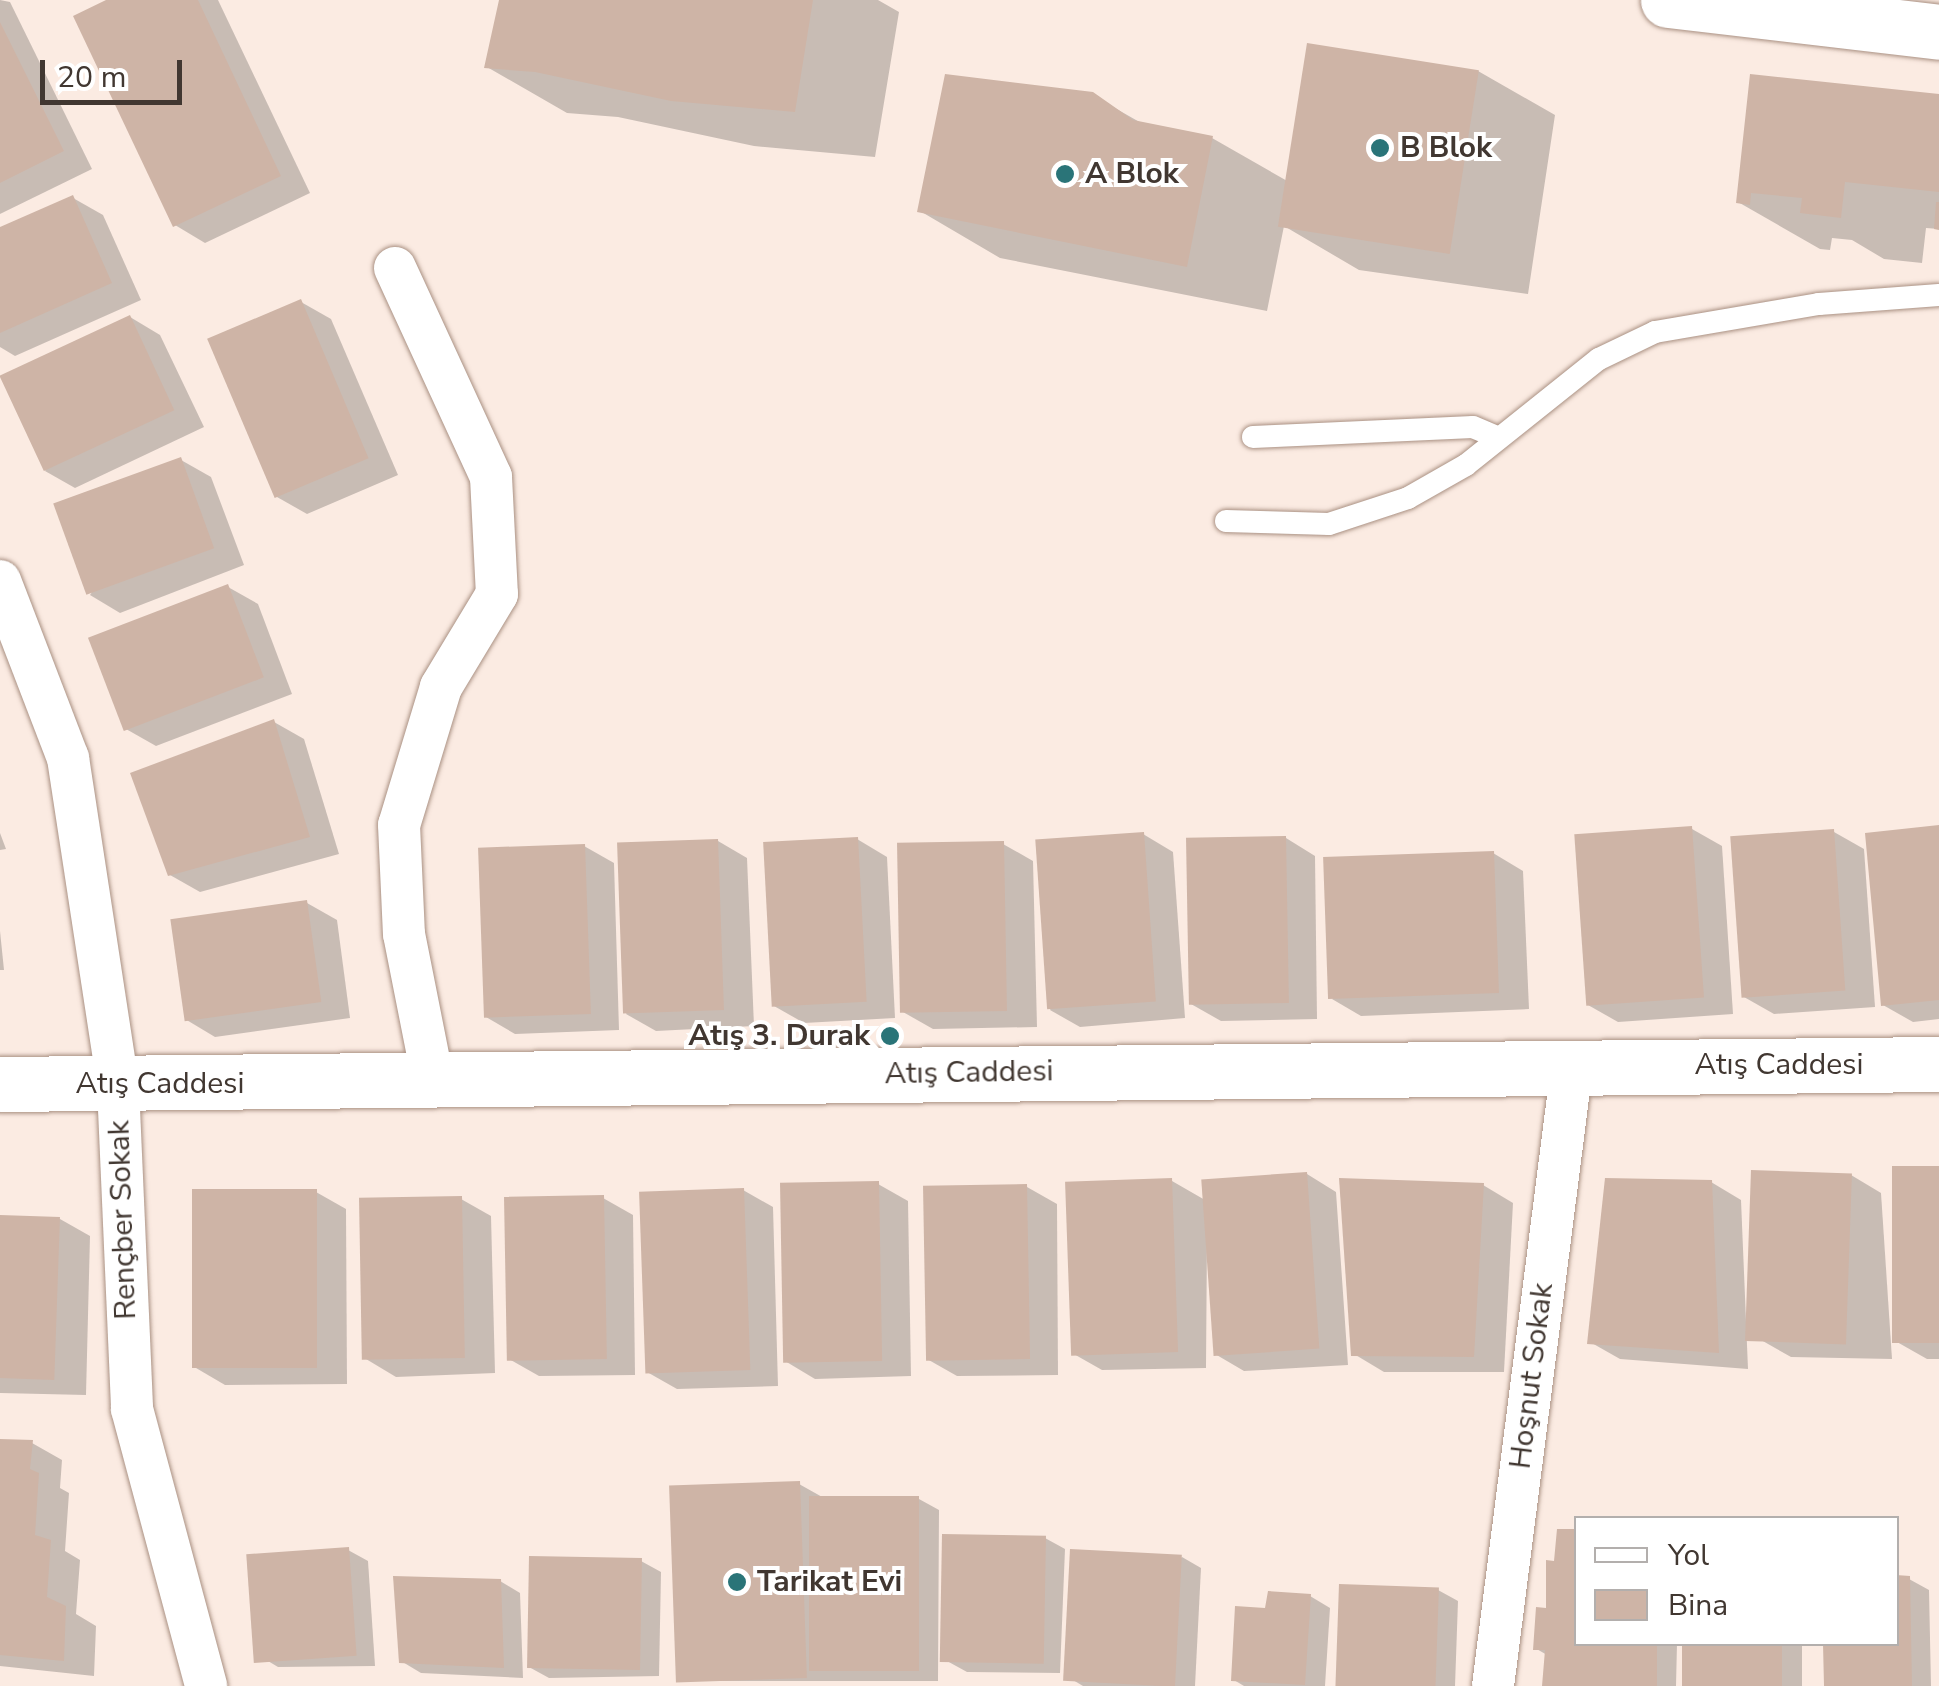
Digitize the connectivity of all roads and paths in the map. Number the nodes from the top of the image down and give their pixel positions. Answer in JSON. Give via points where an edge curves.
{"nodes":[{"id":1,"x":1668,"y":0,"type":"edge"},
{"id":2,"x":1939,"y":32,"type":"edge"},
{"id":3,"x":394,"y":268,"type":"dead end"},
{"id":4,"x":1939,"y":295,"type":"edge"},
{"id":5,"x":1253,"y":437,"type":"dead end"},
{"id":6,"x":1498,"y":438,"type":"junction"},
{"id":7,"x":1226,"y":521,"type":"dead end"},
{"id":8,"x":0,"y":581,"type":"edge"},
{"id":9,"x":1939,"y":1064,"type":"edge"},
{"id":10,"x":1572,"y":1066,"type":"junction"},
{"id":11,"x":432,"y":1080,"type":"junction"},
{"id":12,"x":0,"y":1084,"type":"edge"},
{"id":13,"x":118,"y":1086,"type":"junction"},
{"id":14,"x":206,"y":1686,"type":"edge"},
{"id":15,"x":1493,"y":1686,"type":"edge"}],
"edges":[{"from":1,"to":2,"type":"street"},
{"from":3,"to":11,"type":"street","via":[[491,477],[497,594],[442,687],[400,825],[404,934]]},
{"from":4,"to":6,"type":"lane","via":[[1818,304],[1655,332],[1599,359]]},
{"from":5,"to":6,"type":"lane","via":[[1473,427]]},
{"from":6,"to":7,"type":"lane","via":[[1438,483],[1369,513],[1329,524]]},
{"from":8,"to":13,"type":"street","name":"Rençber Sokak","via":[[68,758]]},
{"from":9,"to":10,"type":"street","name":"Atış Caddesi"},
{"from":10,"to":11,"type":"street","name":"Atış Caddesi"},
{"from":10,"to":15,"type":"street","name":"Hoşnut Sokak"},
{"from":11,"to":13,"type":"street","name":"Atış Caddesi"},
{"from":12,"to":13,"type":"street","name":"Atış Caddesi"},
{"from":13,"to":14,"type":"street","name":"Rençber Sokak","via":[[132,1409]]}]}
